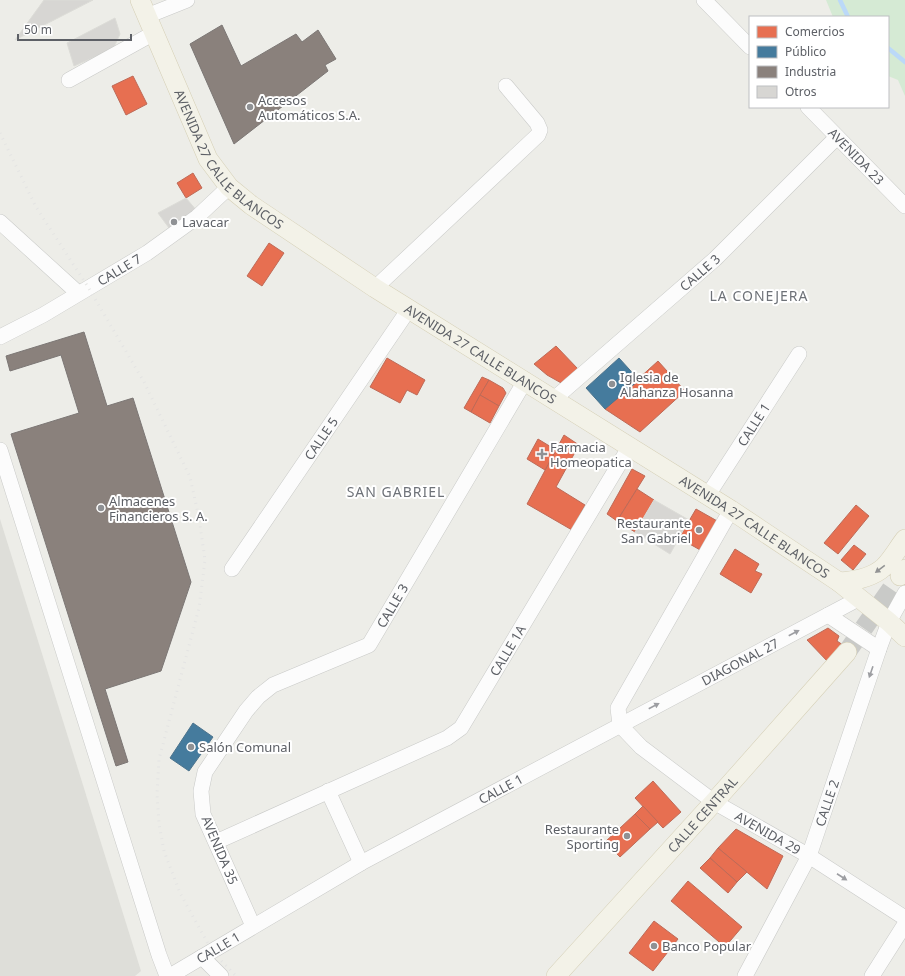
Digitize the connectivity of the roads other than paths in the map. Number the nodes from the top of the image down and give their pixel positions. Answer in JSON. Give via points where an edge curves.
{"nodes":[{"id":1,"x":186,"y":0,"type":"edge"},
{"id":2,"x":704,"y":0,"type":"edge"},
{"id":3,"x":147,"y":16,"type":"edge"},
{"id":4,"x":749,"y":46,"type":"edge"},
{"id":5,"x":69,"y":80,"type":"dead end"},
{"id":6,"x":506,"y":86,"type":"dead end"},
{"id":7,"x":809,"y":108,"type":"edge"},
{"id":8,"x":837,"y":137,"type":"junction"},
{"id":9,"x":229,"y":187,"type":"junction"},
{"id":10,"x":905,"y":206,"type":"edge"},
{"id":11,"x":0,"y":222,"type":"edge"},
{"id":12,"x":375,"y":288,"type":"junction"},
{"id":13,"x":78,"y":293,"type":"junction"},
{"id":14,"x":409,"y":308,"type":"junction"},
{"id":15,"x":0,"y":337,"type":"edge"},
{"id":16,"x":799,"y":354,"type":"dead end"},
{"id":17,"x":525,"y":381,"type":"junction"},
{"id":18,"x":554,"y":399,"type":"junction"},
{"id":19,"x":630,"y":446,"type":"junction"},
{"id":20,"x":0,"y":450,"type":"edge"},
{"id":21,"x":708,"y":495,"type":"junction"},
{"id":22,"x":731,"y":510,"type":"junction"},
{"id":23,"x":905,"y":539,"type":"edge"},
{"id":24,"x":232,"y":569,"type":"dead end"},
{"id":25,"x":904,"y":579,"type":"edge"},
{"id":26,"x":839,"y":582,"type":"junction"},
{"id":27,"x":860,"y":598,"type":"junction"},
{"id":28,"x":828,"y":615,"type":"junction"},
{"id":29,"x":889,"y":622,"type":"junction"},
{"id":30,"x":905,"y":637,"type":"edge"},
{"id":31,"x":879,"y":649,"type":"junction"},
{"id":32,"x":847,"y":652,"type":"tunnel mouth"},
{"id":33,"x":620,"y":724,"type":"junction"},
{"id":34,"x":205,"y":772,"type":"joint"},
{"id":35,"x":328,"y":791,"type":"junction"},
{"id":36,"x":714,"y":802,"type":"junction"},
{"id":37,"x":216,"y":842,"type":"junction"},
{"id":38,"x":809,"y":856,"type":"junction"},
{"id":39,"x":361,"y":863,"type":"junction"},
{"id":40,"x":905,"y":918,"type":"edge"},
{"id":41,"x":905,"y":924,"type":"edge"},
{"id":42,"x":253,"y":926,"type":"junction"},
{"id":43,"x":202,"y":957,"type":"junction"},
{"id":44,"x":168,"y":976,"type":"edge"},
{"id":45,"x":221,"y":976,"type":"edge"},
{"id":46,"x":556,"y":976,"type":"edge"},
{"id":47,"x":745,"y":976,"type":"edge"},
{"id":48,"x":872,"y":976,"type":"edge"}],
"edges":[{"from":1,"to":3,"type":"street"},
{"from":2,"to":4,"type":"street"},
{"from":3,"to":5,"type":"street"},
{"from":3,"to":9,"type":"main road","name":"AVENIDA 27 CALLE BLANCOS","via":[[208,159]]},
{"from":6,"to":12,"type":"street","via":[[537,123],[540,130],[538,135]]},
{"from":7,"to":8,"type":"street","name":"AVENIDA 23"},
{"from":8,"to":10,"type":"street","name":"AVENIDA 23"},
{"from":8,"to":18,"type":"street","name":"CALLE 3","via":[[714,259]]},
{"from":9,"to":12,"type":"main road","name":"AVENIDA 27 CALLE BLANCOS"},
{"from":9,"to":13,"type":"street","name":"CALLE 7","via":[[197,217],[147,253]]},
{"from":11,"to":13,"type":"street"},
{"from":12,"to":14,"type":"main road","name":"AVENIDA 27 CALLE BLANCOS"},
{"from":13,"to":15,"type":"street","name":"CALLE 7"},
{"from":14,"to":17,"type":"main road","name":"AVENIDA 27 CALLE BLANCOS"},
{"from":14,"to":24,"type":"street","name":"CALLE 5"},
{"from":16,"to":21,"type":"street","name":"CALLE 1"},
{"from":17,"to":18,"type":"main road","name":"AVENIDA 27 CALLE BLANCOS"},
{"from":17,"to":34,"type":"street","name":"CALLE 3","via":[[369,644],[273,685],[246,711]]},
{"from":18,"to":19,"type":"main road","name":"AVENIDA 27 CALLE BLANCOS"},
{"from":19,"to":21,"type":"main road","name":"AVENIDA 27 CALLE BLANCOS"},
{"from":19,"to":35,"type":"street","name":"CALLE 1A","via":[[460,728],[446,738]]},
{"from":20,"to":44,"type":"street","via":[[159,955]]},
{"from":21,"to":22,"type":"main road","name":"AVENIDA 27 CALLE BLANCOS"},
{"from":22,"to":26,"type":"main road","name":"AVENIDA 27 CALLE BLANCOS"},
{"from":22,"to":33,"type":"street","via":[[618,708]]},
{"from":23,"to":26,"type":"main road","one_way":true,"via":[[883,568],[855,581]]},
{"from":25,"to":29,"type":"street","name":"CALLE 2"},
{"from":26,"to":27,"type":"main road","name":"AVENIDA 27 CALLE BLANCOS"},
{"from":27,"to":28,"type":"street","name":"DIAGONAL 27"},
{"from":27,"to":29,"type":"main road","name":"AVENIDA 27 CALLE BLANCOS"},
{"from":28,"to":31,"type":"street"},
{"from":33,"to":28,"type":"street","name":"DIAGONAL 27","one_way":true},
{"from":29,"to":30,"type":"main road","name":"AVENIDA 27 CALLE BLANCOS"},
{"from":29,"to":31,"type":"street","name":"CALLE 2"},
{"from":31,"to":38,"type":"street","name":"CALLE 2","one_way":true},
{"from":32,"to":36,"type":"main road","name":"CALLE CENTRAL"},
{"from":33,"to":36,"type":"street","name":"AVENIDA 29","via":[[641,747]]},
{"from":33,"to":39,"type":"street","name":"CALLE 1"},
{"from":34,"to":37,"type":"street","name":"AVENIDA 35","via":[[201,791],[203,814]]},
{"from":35,"to":37,"type":"street","name":"CALLE 1A"},
{"from":35,"to":39,"type":"street"},
{"from":36,"to":38,"type":"street","name":"AVENIDA 29"},
{"from":36,"to":46,"type":"main road","name":"CALLE CENTRAL"},
{"from":37,"to":42,"type":"street","name":"AVENIDA 35"},
{"from":38,"to":40,"type":"street","name":"AVENIDA 29","one_way":true},
{"from":38,"to":47,"type":"street","name":"CALLE 2"},
{"from":39,"to":42,"type":"street","name":"CALLE 1"},
{"from":41,"to":48,"type":"street"},
{"from":42,"to":43,"type":"street","name":"CALLE 1"},
{"from":43,"to":44,"type":"street","name":"CALLE 1"},
{"from":43,"to":45,"type":"street"}]}
